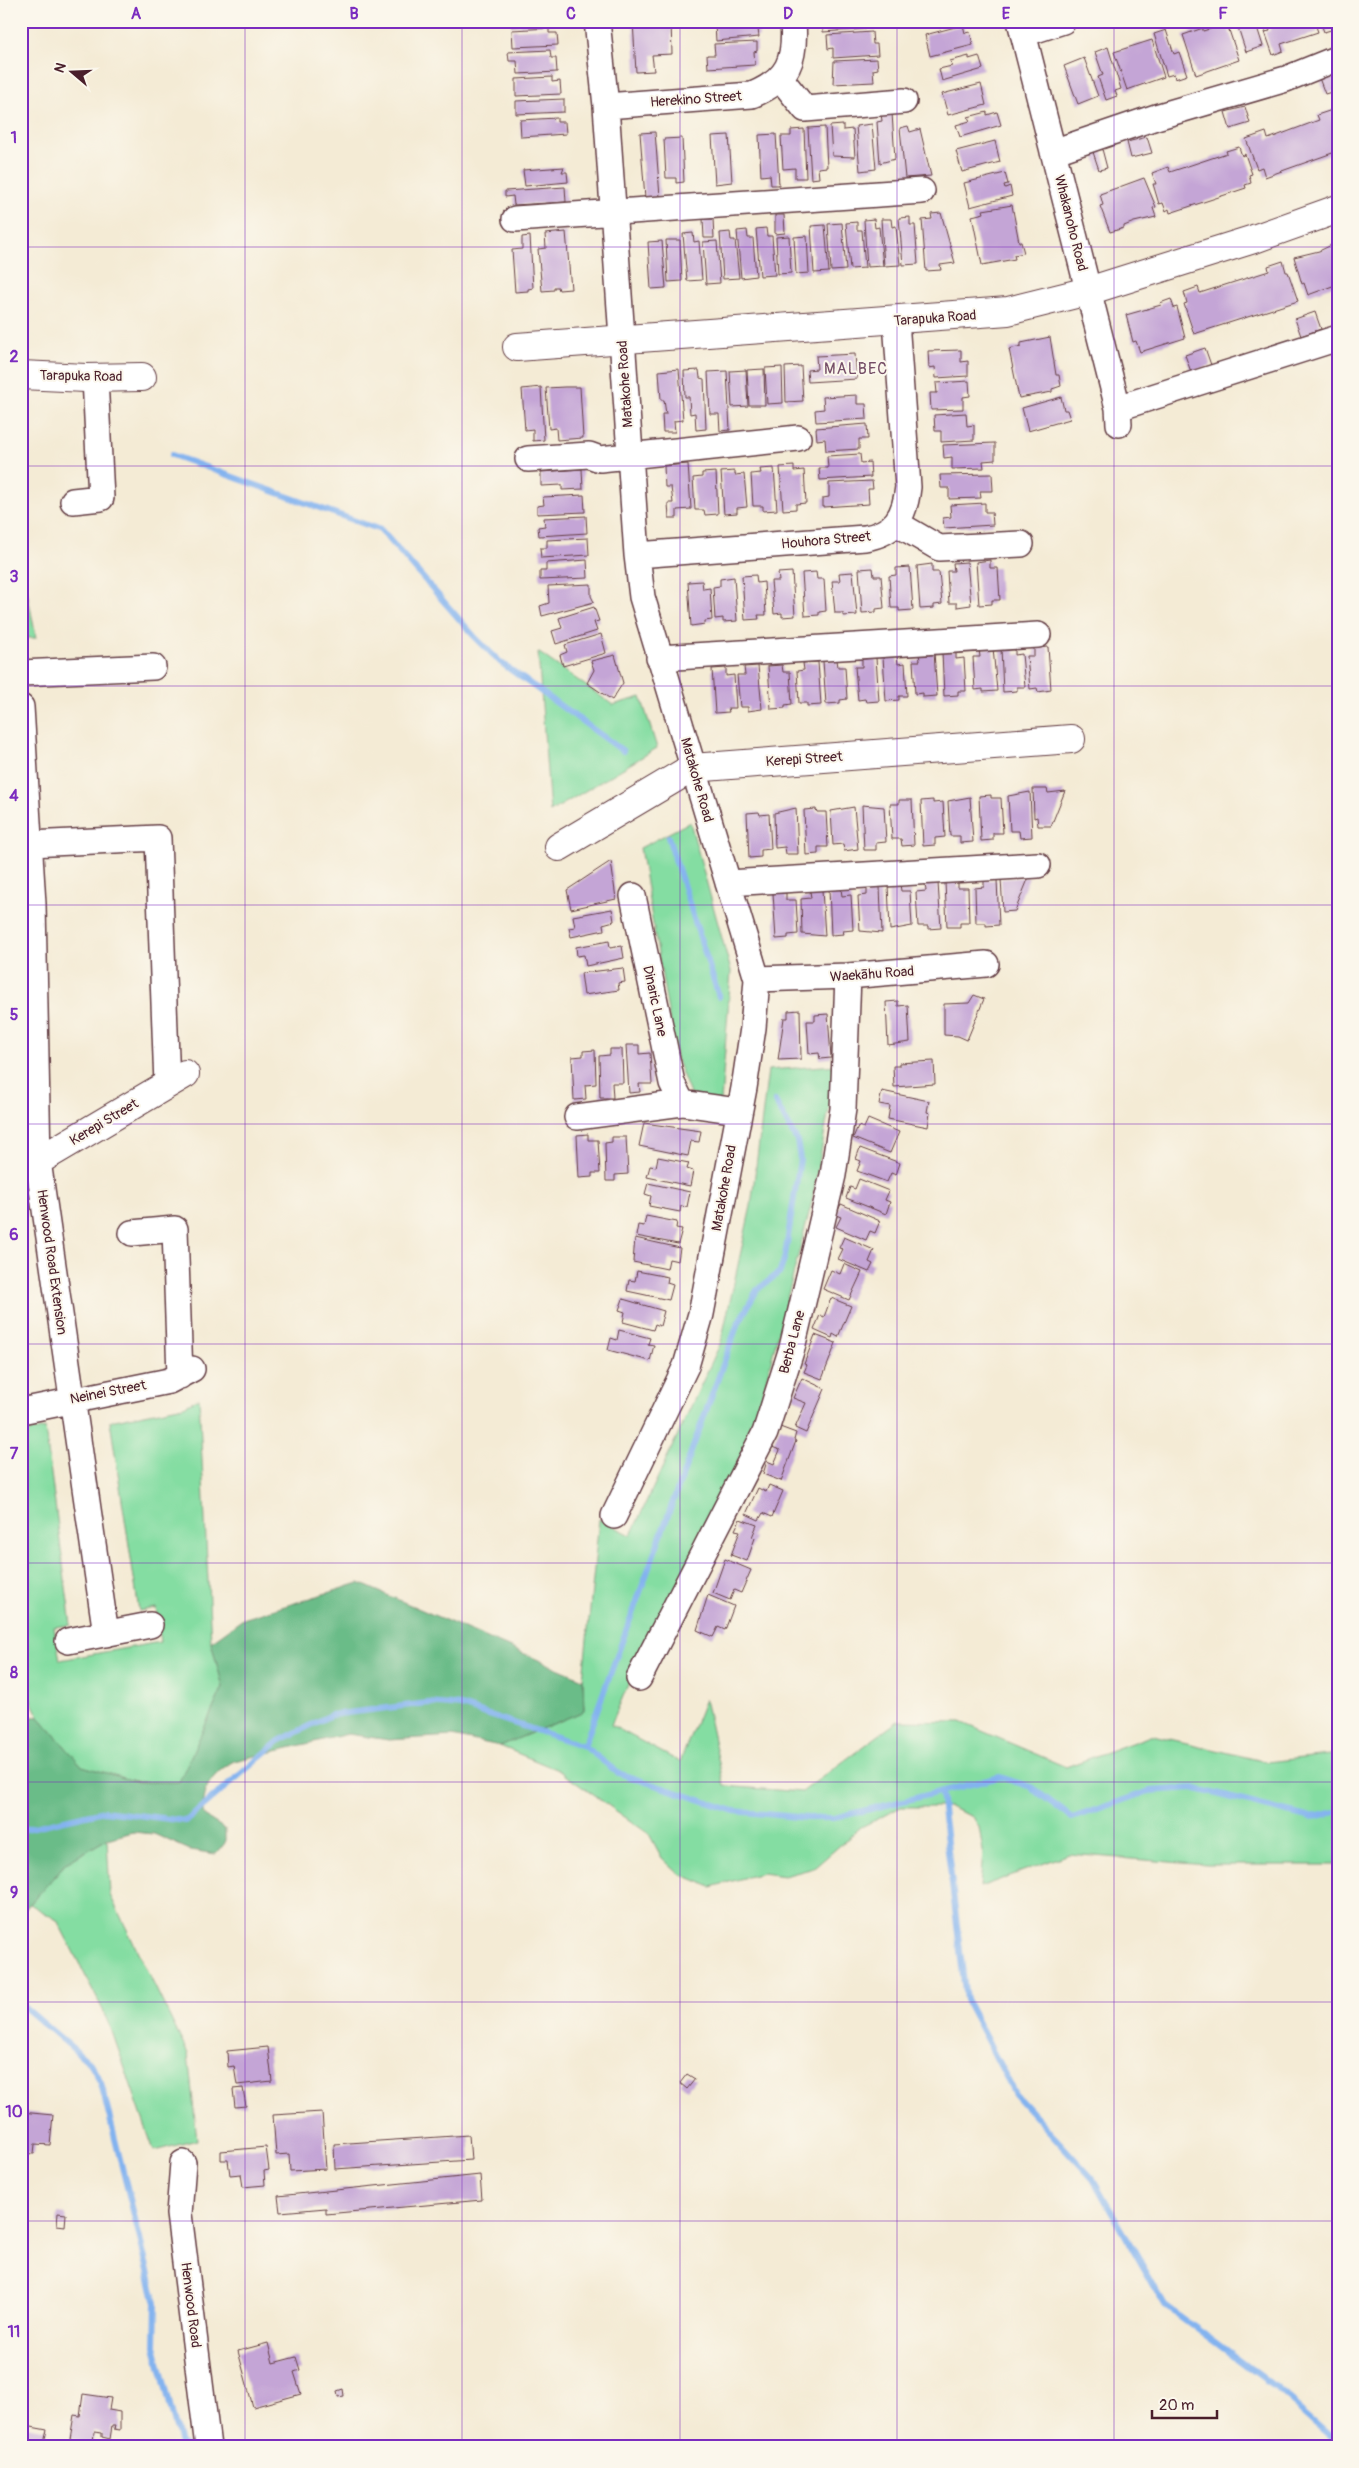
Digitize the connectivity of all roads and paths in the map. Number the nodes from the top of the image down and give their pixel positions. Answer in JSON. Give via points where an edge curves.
{"nodes":[{"id":1,"x":597,"y":21,"type":"edge"},
{"id":2,"x":793,"y":21,"type":"edge"},
{"id":3,"x":1063,"y":21,"type":"edge"},
{"id":4,"x":1021,"y":28,"type":"edge"},
{"id":5,"x":1338,"y":58,"type":"edge"},
{"id":6,"x":781,"y":79,"type":"junction"},
{"id":7,"x":904,"y":101,"type":"dead end"},
{"id":8,"x":606,"y":106,"type":"junction"},
{"id":9,"x":1053,"y":152,"type":"junction"},
{"id":10,"x":922,"y":191,"type":"dead end"},
{"id":11,"x":1338,"y":209,"type":"edge"},
{"id":12,"x":612,"y":212,"type":"junction"},
{"id":13,"x":515,"y":219,"type":"dead end"},
{"id":14,"x":1088,"y":290,"type":"junction"},
{"id":15,"x":896,"y":320,"type":"junction"},
{"id":16,"x":1338,"y":338,"type":"edge"},
{"id":17,"x":622,"y":339,"type":"junction"},
{"id":18,"x":517,"y":347,"type":"dead end"},
{"id":19,"x":21,"y":375,"type":"edge"},
{"id":20,"x":142,"y":377,"type":"dead end"},
{"id":21,"x":95,"y":378,"type":"junction"},
{"id":22,"x":798,"y":438,"type":"dead end"},
{"id":23,"x":630,"y":454,"type":"junction"},
{"id":24,"x":528,"y":460,"type":"dead end"},
{"id":25,"x":73,"y":501,"type":"dead end"},
{"id":26,"x":896,"y":523,"type":"junction"},
{"id":27,"x":1021,"y":544,"type":"dead end"},
{"id":28,"x":637,"y":555,"type":"junction"},
{"id":29,"x":1038,"y":635,"type":"dead end"},
{"id":30,"x":659,"y":658,"type":"junction"},
{"id":31,"x":153,"y":668,"type":"dead end"},
{"id":32,"x":21,"y":673,"type":"edge"},
{"id":33,"x":21,"y":707,"type":"edge"},
{"id":34,"x":1071,"y":740,"type":"dead end"},
{"id":35,"x":692,"y":768,"type":"junction"},
{"id":36,"x":30,"y":844,"type":"junction"},
{"id":37,"x":559,"y":847,"type":"dead end"},
{"id":38,"x":1038,"y":865,"type":"dead end"},
{"id":39,"x":728,"y":883,"type":"junction"},
{"id":40,"x":633,"y":896,"type":"dead end"},
{"id":41,"x":27,"y":905,"type":"edge"},
{"id":42,"x":986,"y":964,"type":"dead end"},
{"id":43,"x":848,"y":976,"type":"junction"},
{"id":44,"x":757,"y":979,"type":"junction"},
{"id":45,"x":176,"y":1080,"type":"joint"},
{"id":46,"x":682,"y":1103,"type":"junction"},
{"id":47,"x":738,"y":1111,"type":"junction"},
{"id":48,"x":576,"y":1117,"type":"dead end"},
{"id":49,"x":30,"y":1164,"type":"edge"},
{"id":50,"x":132,"y":1233,"type":"dead end"},
{"id":51,"x":72,"y":1399,"type":"junction"},
{"id":52,"x":21,"y":1411,"type":"edge"},
{"id":53,"x":614,"y":1516,"type":"dead end"},
{"id":54,"x":150,"y":1625,"type":"dead end"},
{"id":55,"x":106,"y":1634,"type":"junction"},
{"id":56,"x":68,"y":1641,"type":"dead end"},
{"id":57,"x":639,"y":1678,"type":"dead end"},
{"id":58,"x":183,"y":2163,"type":"dead end"},
{"id":59,"x":208,"y":2447,"type":"edge"}],
"edges":[{"from":1,"to":8,"type":"street","name":"Matakohe Road"},
{"from":2,"to":6,"type":"street","via":[[791,57]]},
{"from":3,"to":4,"type":"street"},
{"from":4,"to":9,"type":"street","name":"Whakanoho Road"},
{"from":5,"to":9,"type":"street","via":[[1286,79],[1156,117]]},
{"from":6,"to":7,"type":"street","via":[[805,108]]},
{"from":6,"to":8,"type":"street","name":"Herekino Street","via":[[752,95]]},
{"from":8,"to":12,"type":"street","name":"Matakohe Road"},
{"from":9,"to":14,"type":"street","name":"Whakanoho Road"},
{"from":10,"to":12,"type":"street"},
{"from":11,"to":14,"type":"street","name":"Tarapuka Road","via":[[1254,239]]},
{"from":12,"to":13,"type":"street"},
{"from":12,"to":17,"type":"street","name":"Matakohe Road"},
{"from":14,"to":15,"type":"street","name":"Tarapuka Road","via":[[1008,311]]},
{"from":14,"to":16,"type":"street","name":"Whakanoho Road","via":[[1118,416]]},
{"from":15,"to":17,"type":"street","name":"Tarapuka Road"},
{"from":15,"to":26,"type":"street","via":[[908,487],[902,514]]},
{"from":17,"to":18,"type":"street","name":"Tarapuka Road"},
{"from":17,"to":23,"type":"street","name":"Matakohe Road"},
{"from":19,"to":21,"type":"street","name":"Tarapuka Road"},
{"from":20,"to":21,"type":"street","name":"Tarapuka Road"},
{"from":21,"to":25,"type":"street","via":[[101,498]]},
{"from":22,"to":23,"type":"street"},
{"from":23,"to":24,"type":"street","via":[[600,459],[589,455]]},
{"from":23,"to":28,"type":"street","name":"Matakohe Road"},
{"from":26,"to":27,"type":"street","via":[[938,548]]},
{"from":26,"to":28,"type":"street","name":"Houhora Street","via":[[880,535],[865,538]]},
{"from":28,"to":30,"type":"street","name":"Matakohe Road","via":[[642,597]]},
{"from":29,"to":30,"type":"street"},
{"from":30,"to":35,"type":"street","name":"Matakohe Road"},
{"from":31,"to":32,"type":"street"},
{"from":33,"to":36,"type":"street","name":"Henwood Road Extension"},
{"from":34,"to":35,"type":"street","name":"Kerepi Street"},
{"from":35,"to":37,"type":"street","name":"Kerepi Street"},
{"from":35,"to":39,"type":"street","name":"Matakohe Road"},
{"from":36,"to":41,"type":"street","name":"Henwood Road Extension"},
{"from":36,"to":45,"type":"street","via":[[158,838]]},
{"from":38,"to":39,"type":"street"},
{"from":39,"to":44,"type":"street","name":"Matakohe Road"},
{"from":40,"to":46,"type":"street","name":"Dinaric Lane","via":[[672,1083]]},
{"from":41,"to":49,"type":"street","name":"Henwood Road Extension"},
{"from":42,"to":43,"type":"street","name":"Waekāhu Road"},
{"from":43,"to":44,"type":"street","name":"Waekāhu Road"},
{"from":43,"to":57,"type":"street","name":"Berba Lane","via":[[842,1118],[833,1175],[792,1348],[765,1432]]},
{"from":44,"to":47,"type":"street","name":"Matakohe Road","via":[[753,1028]]},
{"from":45,"to":49,"type":"street","name":"Kerepi Street"},
{"from":46,"to":47,"type":"street"},
{"from":46,"to":48,"type":"street"},
{"from":47,"to":53,"type":"street","name":"Matakohe Road","via":[[703,1304],[686,1366]]},
{"from":49,"to":51,"type":"street","name":"Henwood Road Extension"},
{"from":50,"to":51,"type":"street","name":"Neinei Street","via":[[175,1229],[186,1372],[169,1381]]},
{"from":51,"to":52,"type":"street","name":"Neinei Street"},
{"from":51,"to":55,"type":"street","name":"Henwood Road Extension"},
{"from":54,"to":55,"type":"street"},
{"from":55,"to":56,"type":"street"},
{"from":58,"to":59,"type":"street","name":"Henwood Road","via":[[179,2214]]}]}
